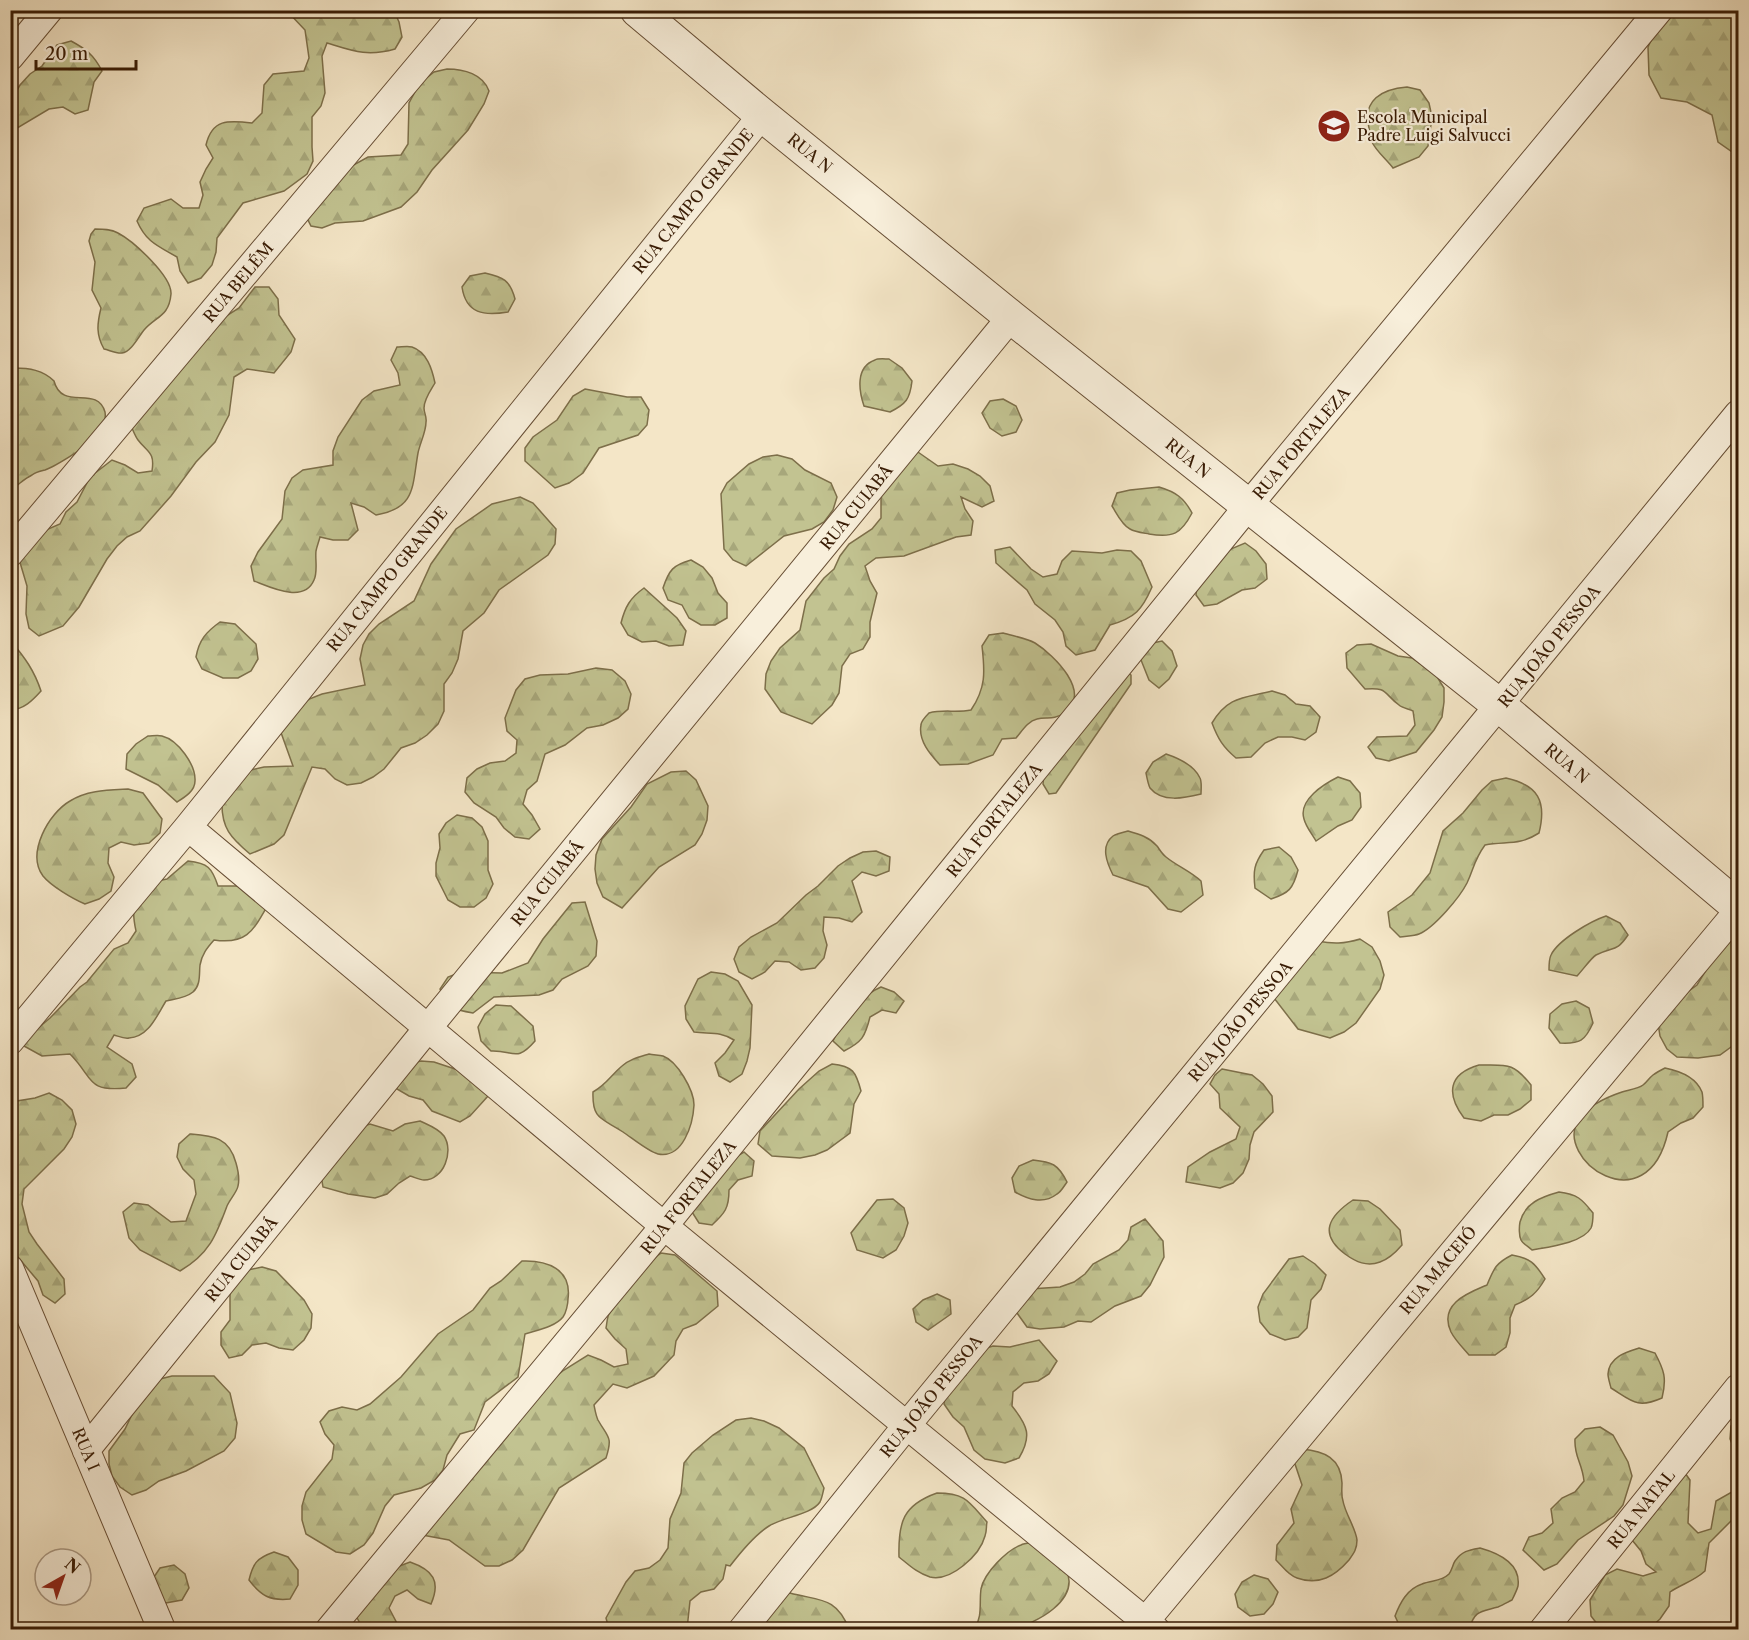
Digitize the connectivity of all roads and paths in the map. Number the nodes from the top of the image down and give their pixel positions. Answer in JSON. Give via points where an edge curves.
{"nodes":[{"id":1,"x":49,"y":10,"type":"edge"},
{"id":2,"x":466,"y":10,"type":"edge"},
{"id":3,"x":637,"y":10,"type":"edge"},
{"id":4,"x":1659,"y":10,"type":"edge"},
{"id":5,"x":10,"y":57,"type":"edge"},
{"id":6,"x":762,"y":115,"type":"junction"},
{"id":7,"x":1011,"y":317,"type":"junction"},
{"id":8,"x":1738,"y":414,"type":"edge"},
{"id":9,"x":1248,"y":506,"type":"junction"},
{"id":10,"x":10,"y":553,"type":"edge"},
{"id":11,"x":1500,"y":706,"type":"junction"},
{"id":12,"x":188,"y":826,"type":"junction"},
{"id":13,"x":1738,"y":909,"type":"edge"},
{"id":14,"x":427,"y":1029,"type":"junction"},
{"id":15,"x":10,"y":1041,"type":"edge"},
{"id":16,"x":664,"y":1226,"type":"junction"},
{"id":17,"x":10,"y":1269,"type":"edge"},
{"id":18,"x":1738,"y":1388,"type":"edge"},
{"id":19,"x":907,"y":1425,"type":"junction"},
{"id":20,"x":86,"y":1450,"type":"junction"},
{"id":21,"x":1146,"y":1626,"type":"edge"},
{"id":22,"x":162,"y":1629,"type":"edge"},
{"id":23,"x":329,"y":1629,"type":"edge"},
{"id":24,"x":742,"y":1629,"type":"edge"},
{"id":25,"x":1544,"y":1629,"type":"edge"}],
"edges":[{"from":1,"to":5,"type":"street"},
{"from":2,"to":10,"type":"street","name":"RUA BELÉM"},
{"from":3,"to":6,"type":"street","name":"RUA N"},
{"from":4,"to":9,"type":"street","name":"RUA FORTALEZA"},
{"from":6,"to":7,"type":"street","name":"RUA N"},
{"from":6,"to":12,"type":"street","name":"RUA CAMPO GRANDE"},
{"from":7,"to":9,"type":"street","name":"RUA N"},
{"from":7,"to":14,"type":"street","name":"RUA CUIABÁ"},
{"from":8,"to":11,"type":"street","name":"RUA JOÃO PESSOA"},
{"from":9,"to":11,"type":"street","name":"RUA N"},
{"from":9,"to":16,"type":"street","name":"RUA FORTALEZA"},
{"from":11,"to":13,"type":"street","name":"RUA N"},
{"from":11,"to":19,"type":"street","name":"RUA JOÃO PESSOA"},
{"from":12,"to":14,"type":"street"},
{"from":12,"to":15,"type":"street","name":"RUA CAMPO GRANDE"},
{"from":13,"to":21,"type":"street","name":"RUA MACEIÓ"},
{"from":14,"to":16,"type":"street"},
{"from":14,"to":20,"type":"street","name":"RUA CUIABÁ"},
{"from":16,"to":19,"type":"street"},
{"from":16,"to":23,"type":"street","name":"RUA FORTALEZA"},
{"from":17,"to":20,"type":"street","name":"RUA I"},
{"from":18,"to":25,"type":"street","name":"RUA NATAL"},
{"from":19,"to":21,"type":"street"},
{"from":19,"to":24,"type":"street","name":"RUA JOÃO PESSOA"},
{"from":20,"to":22,"type":"street","name":"RUA I"}]}
